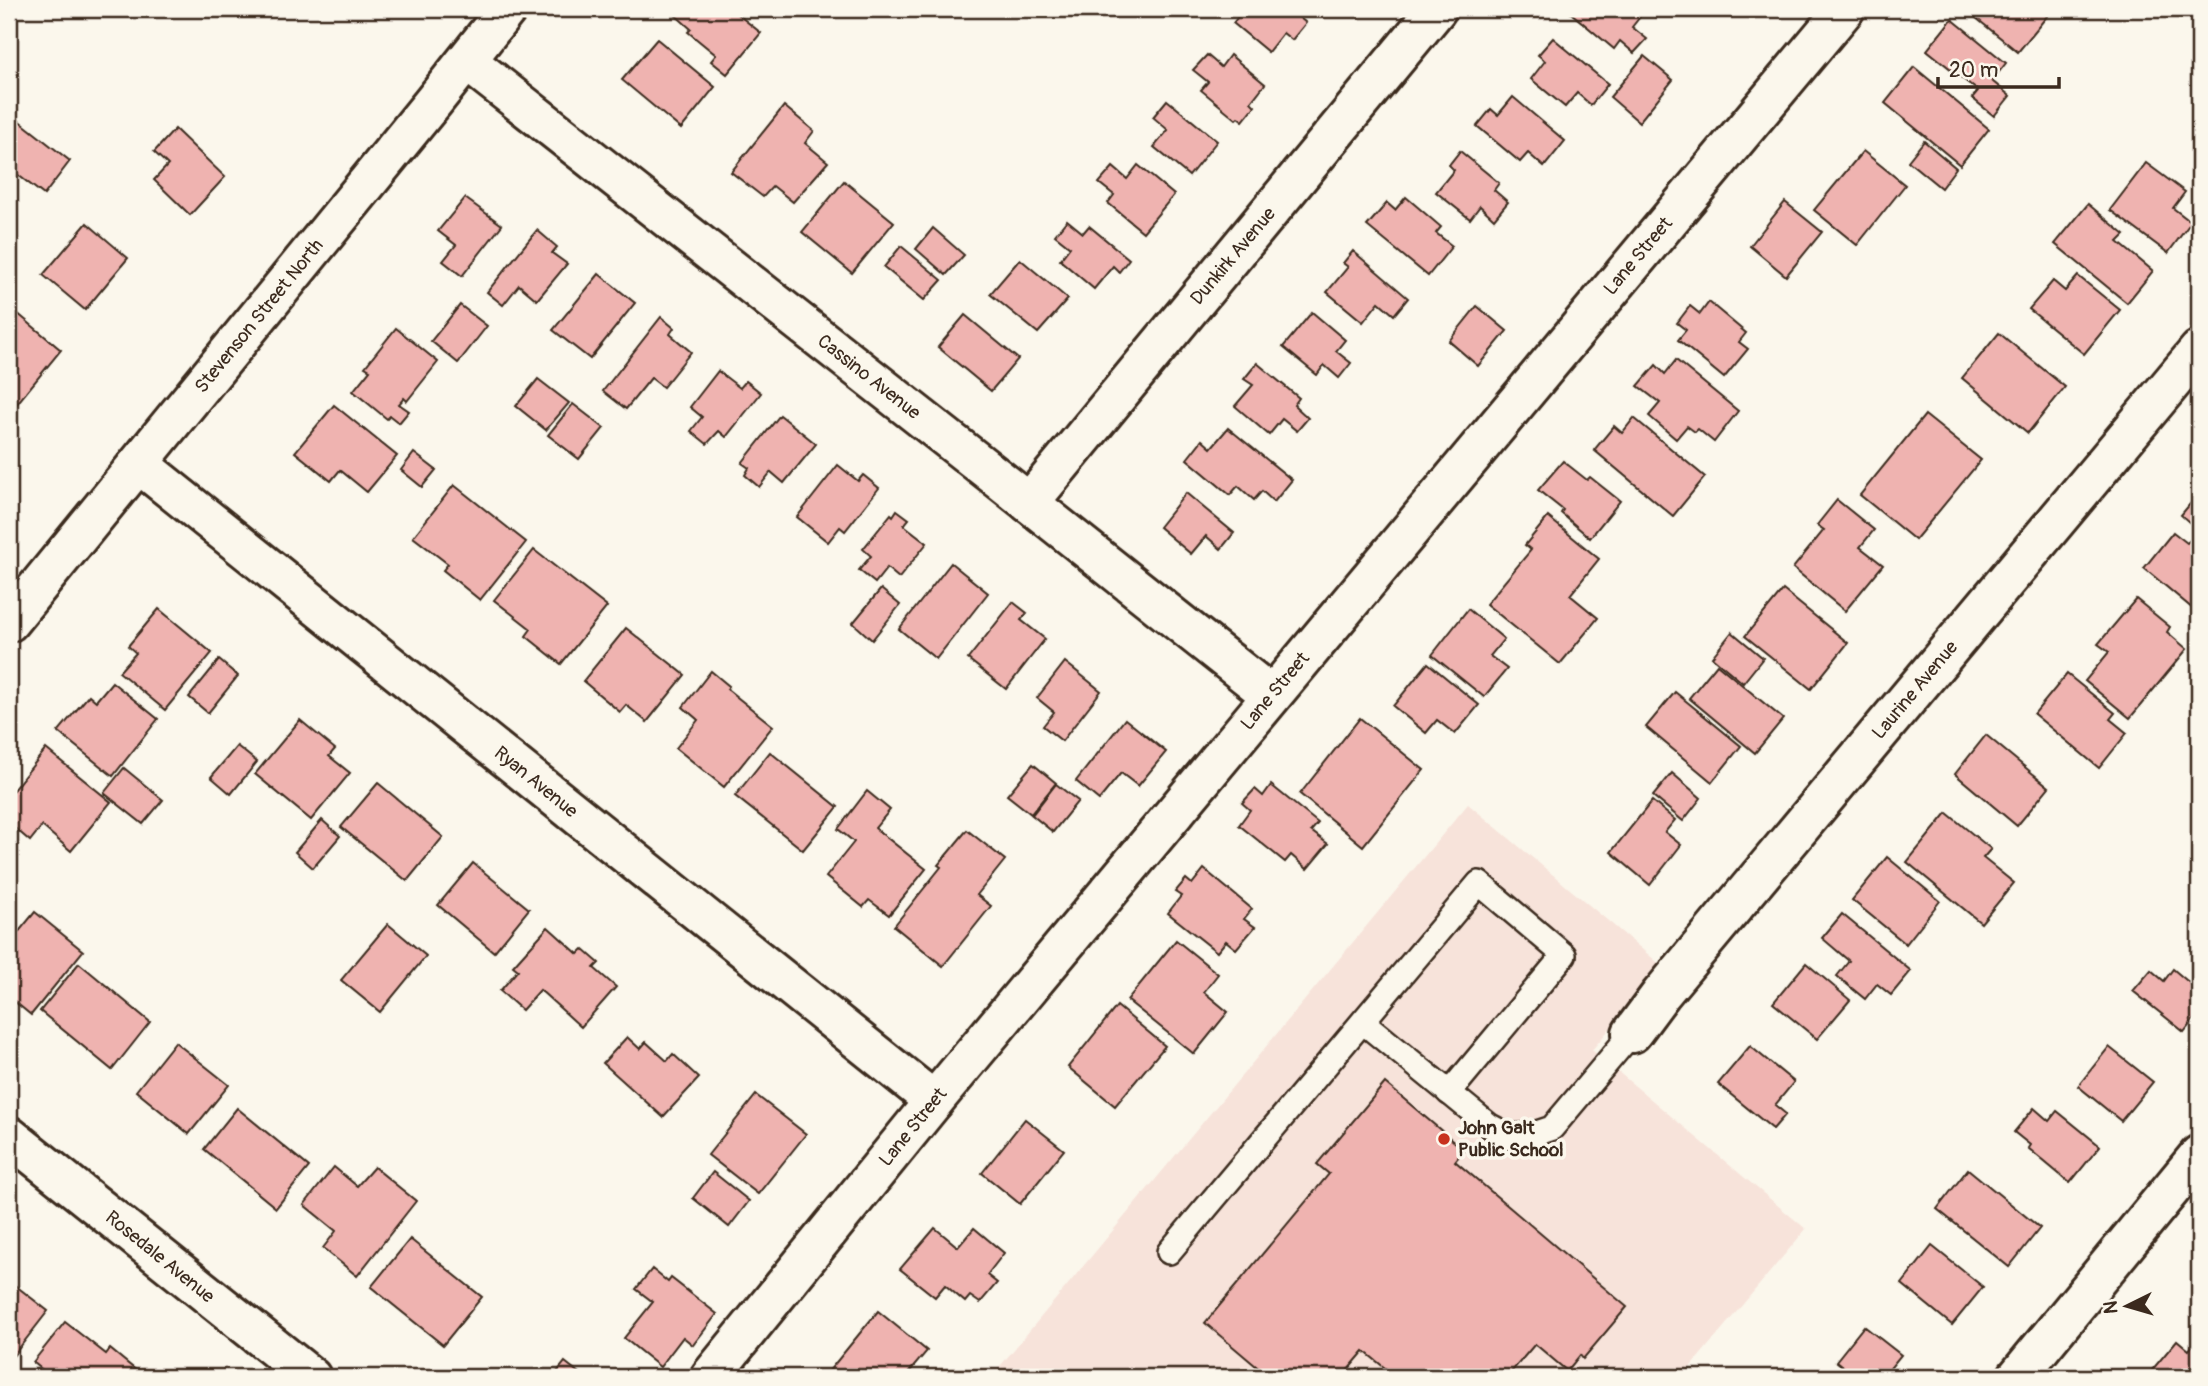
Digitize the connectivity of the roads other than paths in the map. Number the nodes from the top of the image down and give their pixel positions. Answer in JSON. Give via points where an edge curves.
{"nodes":[{"id":1,"x":508,"y":9,"type":"edge"},
{"id":2,"x":1437,"y":9,"type":"edge"},
{"id":3,"x":1844,"y":9,"type":"edge"},
{"id":4,"x":467,"y":61,"type":"junction"},
{"id":5,"x":2199,"y":350,"type":"edge"},
{"id":6,"x":139,"y":464,"type":"junction"},
{"id":7,"x":1030,"y":503,"type":"junction"},
{"id":8,"x":9,"y":621,"type":"edge"},
{"id":9,"x":1271,"y":695,"type":"junction"},
{"id":10,"x":1363,"y":1023,"type":"junction"},
{"id":11,"x":1632,"y":1033,"type":"joint"},
{"id":12,"x":1449,"y":1093,"type":"junction"},
{"id":13,"x":933,"y":1101,"type":"junction"},
{"id":14,"x":9,"y":1136,"type":"edge"},
{"id":15,"x":2199,"y":1155,"type":"edge"},
{"id":16,"x":1169,"y":1252,"type":"dead end"},
{"id":17,"x":311,"y":1377,"type":"edge"},
{"id":18,"x":710,"y":1377,"type":"edge"},
{"id":19,"x":2017,"y":1377,"type":"edge"}],
"edges":[{"from":1,"to":4,"type":"street","name":"Stevenson Street North"},
{"from":2,"to":7,"type":"street","name":"Dunkirk Avenue"},
{"from":3,"to":9,"type":"street","name":"Lane Street"},
{"from":4,"to":6,"type":"street","name":"Stevenson Street North"},
{"from":4,"to":7,"type":"street","name":"Cassino Avenue"},
{"from":5,"to":11,"type":"street","name":"Laurine Avenue"},
{"from":6,"to":8,"type":"street","name":"Stevenson Street North"},
{"from":6,"to":13,"type":"street","name":"Ryan Avenue"},
{"from":7,"to":9,"type":"street","name":"Cassino Avenue"},
{"from":9,"to":13,"type":"street","name":"Lane Street"},
{"from":10,"to":12,"type":"lane"},
{"from":10,"to":12,"type":"lane","via":[[1479,883],[1564,955]]},
{"from":10,"to":16,"type":"lane"},
{"from":11,"to":12,"type":"lane","via":[[1552,1129],[1509,1136]]},
{"from":13,"to":18,"type":"street","name":"Lane Street"},
{"from":14,"to":17,"type":"street","name":"Rosedale Avenue"},
{"from":15,"to":19,"type":"street"}]}
